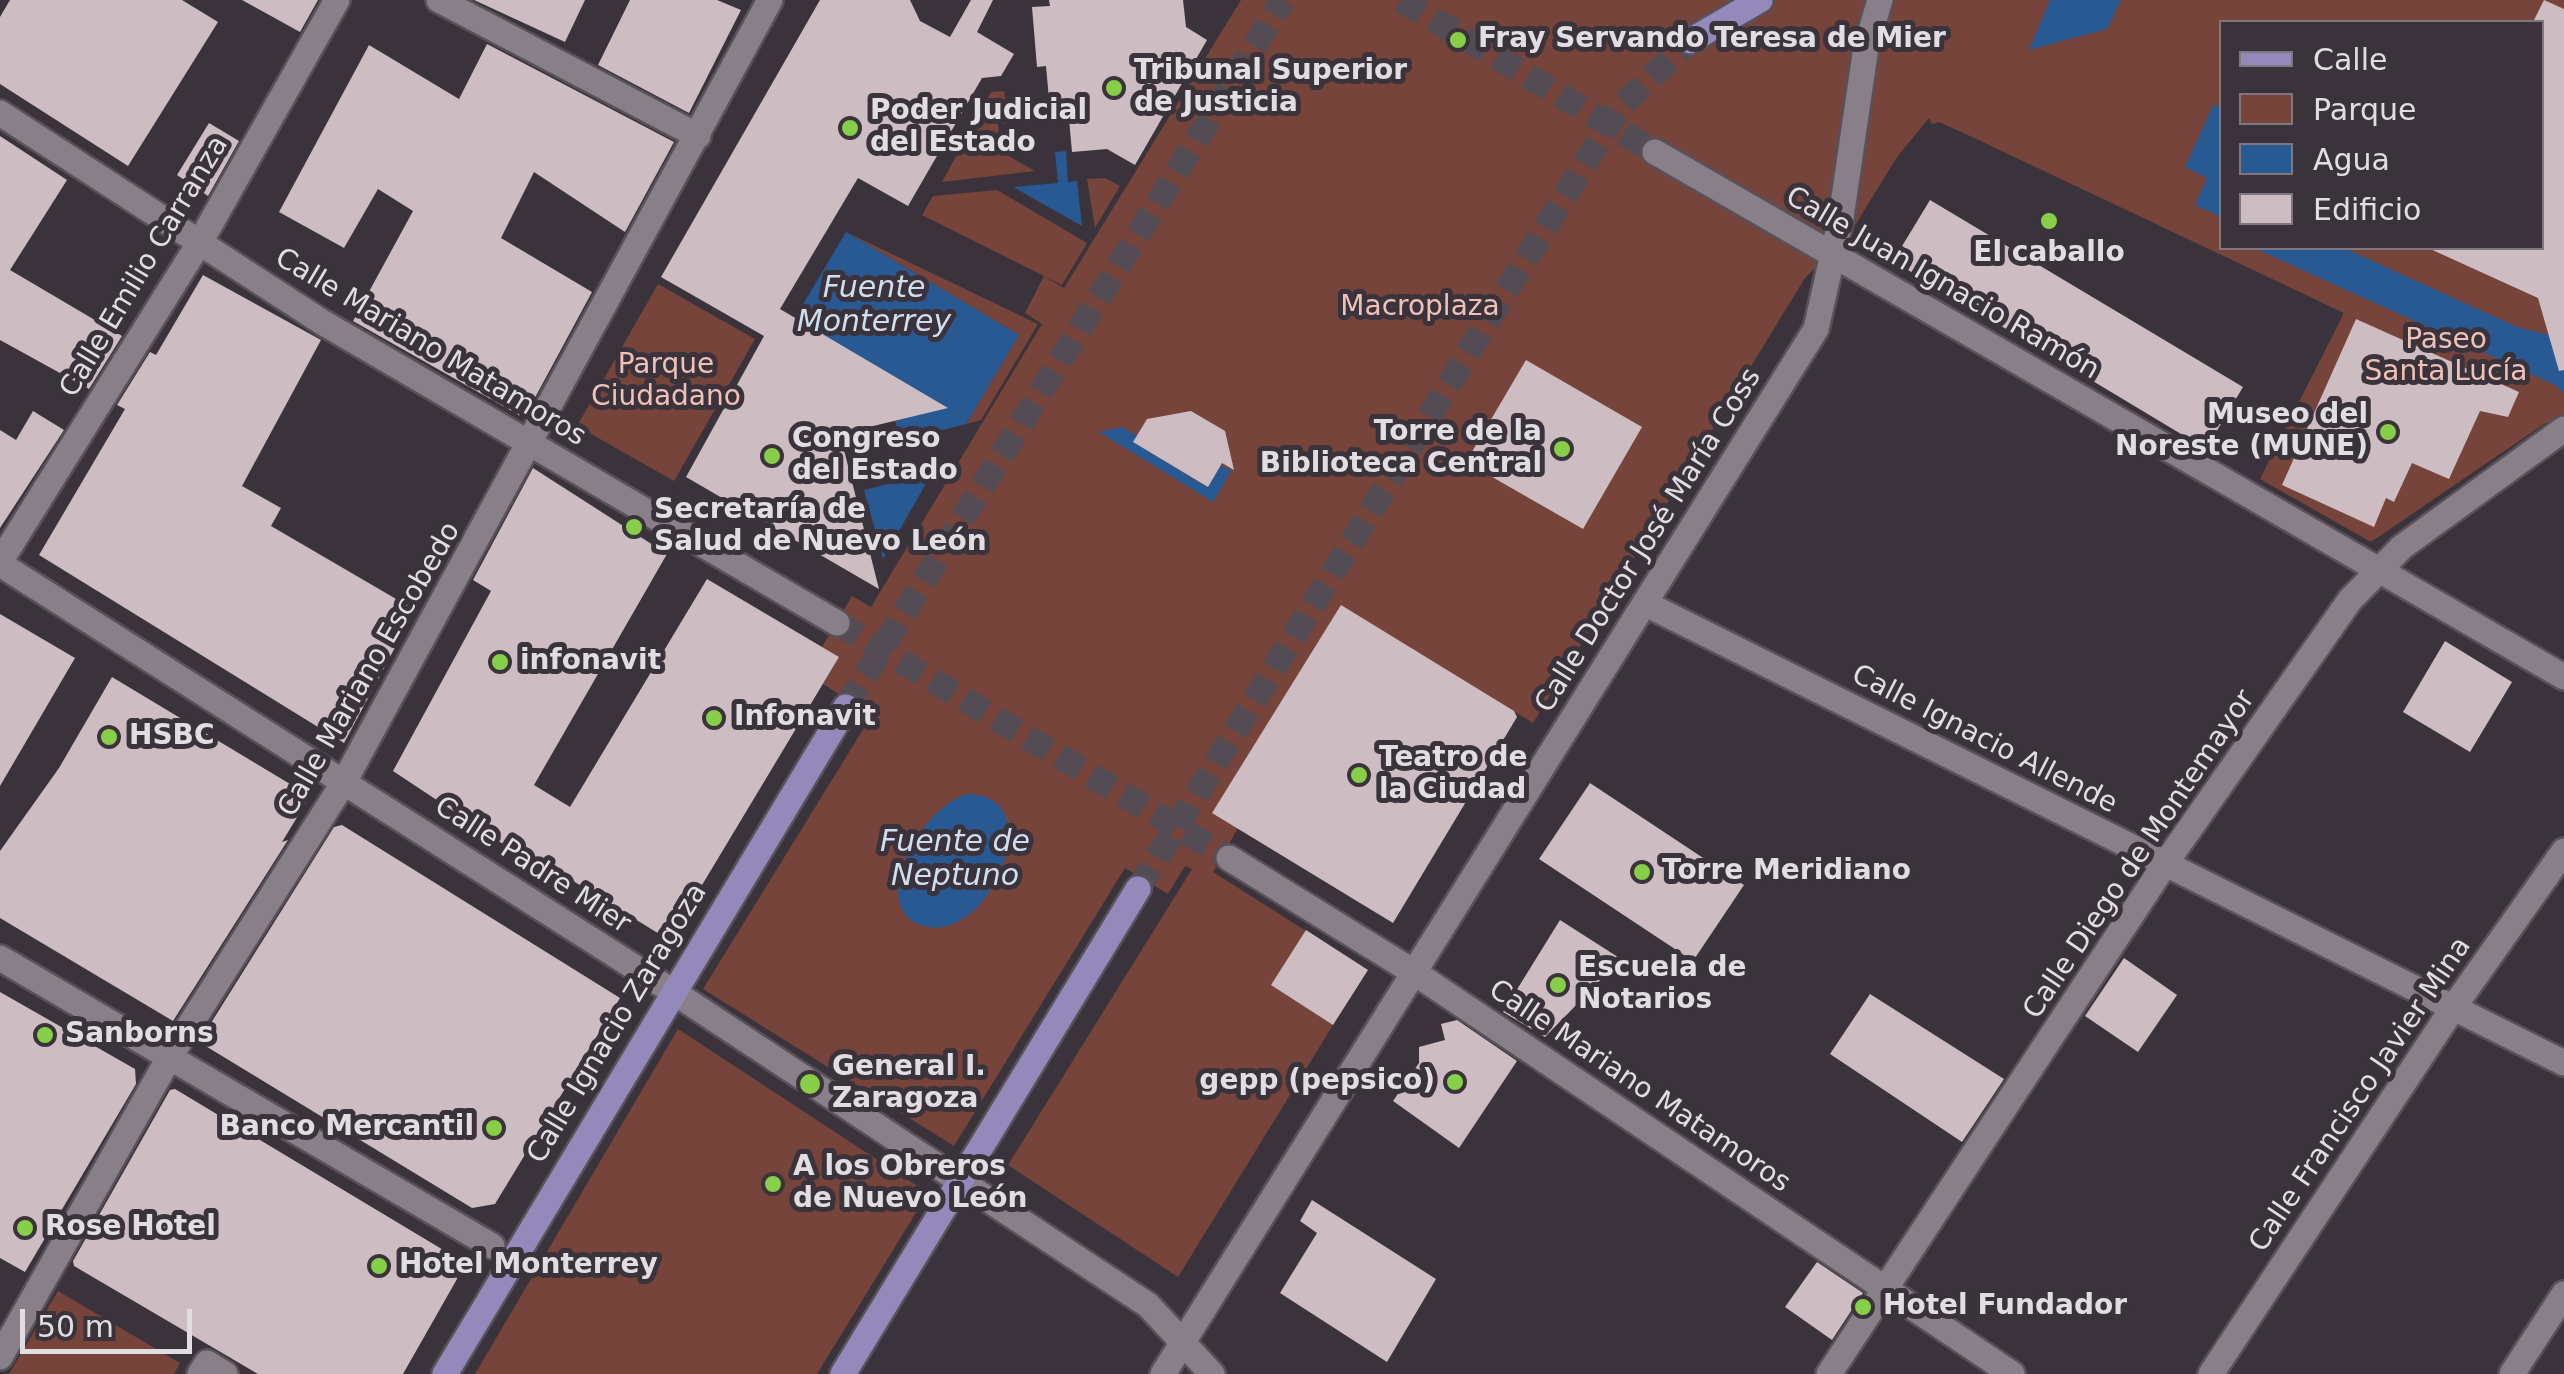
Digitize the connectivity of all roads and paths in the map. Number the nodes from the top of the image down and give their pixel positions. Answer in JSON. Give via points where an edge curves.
{"nodes":[{"id":1,"x":337,"y":0,"type":"edge"},
{"id":2,"x":439,"y":0,"type":"edge"},
{"id":3,"x":770,"y":0,"type":"edge"},
{"id":4,"x":1760,"y":0,"type":"edge"},
{"id":5,"x":1880,"y":0,"type":"edge"},
{"id":6,"x":1690,"y":42,"type":"tunnel mouth"},
{"id":7,"x":0,"y":112,"type":"edge"},
{"id":8,"x":698,"y":136,"type":"junction"},
{"id":9,"x":1655,"y":152,"type":"tunnel mouth"},
{"id":10,"x":198,"y":244,"type":"junction"},
{"id":11,"x":1833,"y":259,"type":"junction"},
{"id":12,"x":2564,"y":430,"type":"edge"},
{"id":13,"x":530,"y":444,"type":"junction"},
{"id":14,"x":0,"y":563,"type":"edge"},
{"id":15,"x":2378,"y":568,"type":"junction"},
{"id":16,"x":1646,"y":604,"type":"junction"},
{"id":17,"x":836,"y":623,"type":"tunnel mouth"},
{"id":18,"x":2564,"y":678,"type":"edge"},
{"id":19,"x":846,"y":707,"type":"tunnel mouth"},
{"id":20,"x":344,"y":782,"type":"junction"},
{"id":21,"x":2564,"y":851,"type":"edge"},
{"id":22,"x":1229,"y":858,"type":"tunnel mouth"},
{"id":23,"x":2165,"y":864,"type":"junction"},
{"id":24,"x":1138,"y":889,"type":"tunnel mouth"},
{"id":25,"x":0,"y":958,"type":"edge"},
{"id":26,"x":1415,"y":973,"type":"junction"},
{"id":27,"x":672,"y":991,"type":"junction"},
{"id":28,"x":2453,"y":1008,"type":"junction"},
{"id":29,"x":169,"y":1058,"type":"junction"},
{"id":30,"x":2564,"y":1063,"type":"edge"},
{"id":31,"x":960,"y":1180,"type":"junction"},
{"id":32,"x":492,"y":1246,"type":"dead end"},
{"id":33,"x":1885,"y":1288,"type":"junction"},
{"id":34,"x":2564,"y":1294,"type":"edge"},
{"id":35,"x":1182,"y":1342,"type":"junction"},
{"id":36,"x":0,"y":1357,"type":"edge"},
{"id":37,"x":446,"y":1374,"type":"edge"},
{"id":38,"x":843,"y":1374,"type":"edge"},
{"id":39,"x":1163,"y":1374,"type":"edge"},
{"id":40,"x":1212,"y":1374,"type":"edge"},
{"id":41,"x":1828,"y":1374,"type":"edge"},
{"id":42,"x":2012,"y":1374,"type":"edge"},
{"id":43,"x":2211,"y":1374,"type":"edge"},
{"id":44,"x":2512,"y":1374,"type":"edge"}],
"edges":[{"from":1,"to":10,"type":"street","name":"Calle Emilio Carranza"},
{"from":2,"to":8,"type":"street"},
{"from":3,"to":8,"type":"street","name":"Calle Mariano Escobedo"},
{"from":4,"to":6,"type":"main road"},
{"from":5,"to":11,"type":"street","name":"Calle Doctor José María Coss","via":[[1866,47]]},
{"from":7,"to":10,"type":"street","name":"Calle Mariano Matamoros"},
{"from":8,"to":13,"type":"street","name":"Calle Mariano Escobedo"},
{"from":9,"to":11,"type":"street","name":"Calle Juan Ignacio Ramón"},
{"from":10,"to":13,"type":"street","name":"Calle Mariano Matamoros"},
{"from":10,"to":14,"type":"street","name":"Calle Emilio Carranza"},
{"from":11,"to":15,"type":"street","name":"Calle Juan Ignacio Ramón"},
{"from":11,"to":16,"type":"street","name":"Calle Doctor José María Coss","via":[[1816,329]]},
{"from":12,"to":15,"type":"street","name":"Calle Diego de Montemayor"},
{"from":13,"to":17,"type":"street","name":"Calle Mariano Matamoros"},
{"from":13,"to":20,"type":"street","name":"Calle Mariano Escobedo"},
{"from":14,"to":20,"type":"street","name":"Calle Padre Mier"},
{"from":15,"to":18,"type":"street","name":"Calle Juan Ignacio Ramón"},
{"from":15,"to":23,"type":"street","name":"Calle Diego de Montemayor"},
{"from":16,"to":23,"type":"street","name":"Calle Ignacio Allende"},
{"from":16,"to":26,"type":"street","name":"Calle Doctor José María Coss"},
{"from":19,"to":27,"type":"main road","name":"Calle Ignacio Zaragoza"},
{"from":20,"to":27,"type":"street","name":"Calle Padre Mier"},
{"from":20,"to":29,"type":"street","name":"Calle Mariano Escobedo"},
{"from":21,"to":28,"type":"street","name":"Calle Francisco Javier Mina"},
{"from":22,"to":26,"type":"street","name":"Calle Mariano Matamoros"},
{"from":23,"to":28,"type":"street","name":"Calle Ignacio Allende"},
{"from":23,"to":33,"type":"street","name":"Calle Diego de Montemayor"},
{"from":24,"to":31,"type":"main road"},
{"from":25,"to":29,"type":"street"},
{"from":26,"to":33,"type":"street","name":"Calle Mariano Matamoros"},
{"from":26,"to":35,"type":"street","name":"Calle Doctor José María Coss"},
{"from":27,"to":31,"type":"street","name":"Calle Padre Mier"},
{"from":27,"to":37,"type":"main road","name":"Calle Ignacio Zaragoza"},
{"from":28,"to":30,"type":"street","name":"Calle Ignacio Allende"},
{"from":28,"to":43,"type":"street","name":"Calle Francisco Javier Mina"},
{"from":29,"to":32,"type":"street"},
{"from":29,"to":36,"type":"street","name":"Calle Mariano Escobedo"},
{"from":31,"to":35,"type":"street","name":"Calle Padre Mier","via":[[1148,1305]]},
{"from":31,"to":38,"type":"main road"},
{"from":33,"to":41,"type":"street","name":"Calle Diego de Montemayor"},
{"from":33,"to":42,"type":"street","name":"Calle Mariano Matamoros"},
{"from":34,"to":44,"type":"street"},
{"from":35,"to":39,"type":"street","name":"Calle Doctor José María Coss"},
{"from":35,"to":40,"type":"street","name":"Calle Padre Mier"}]}
